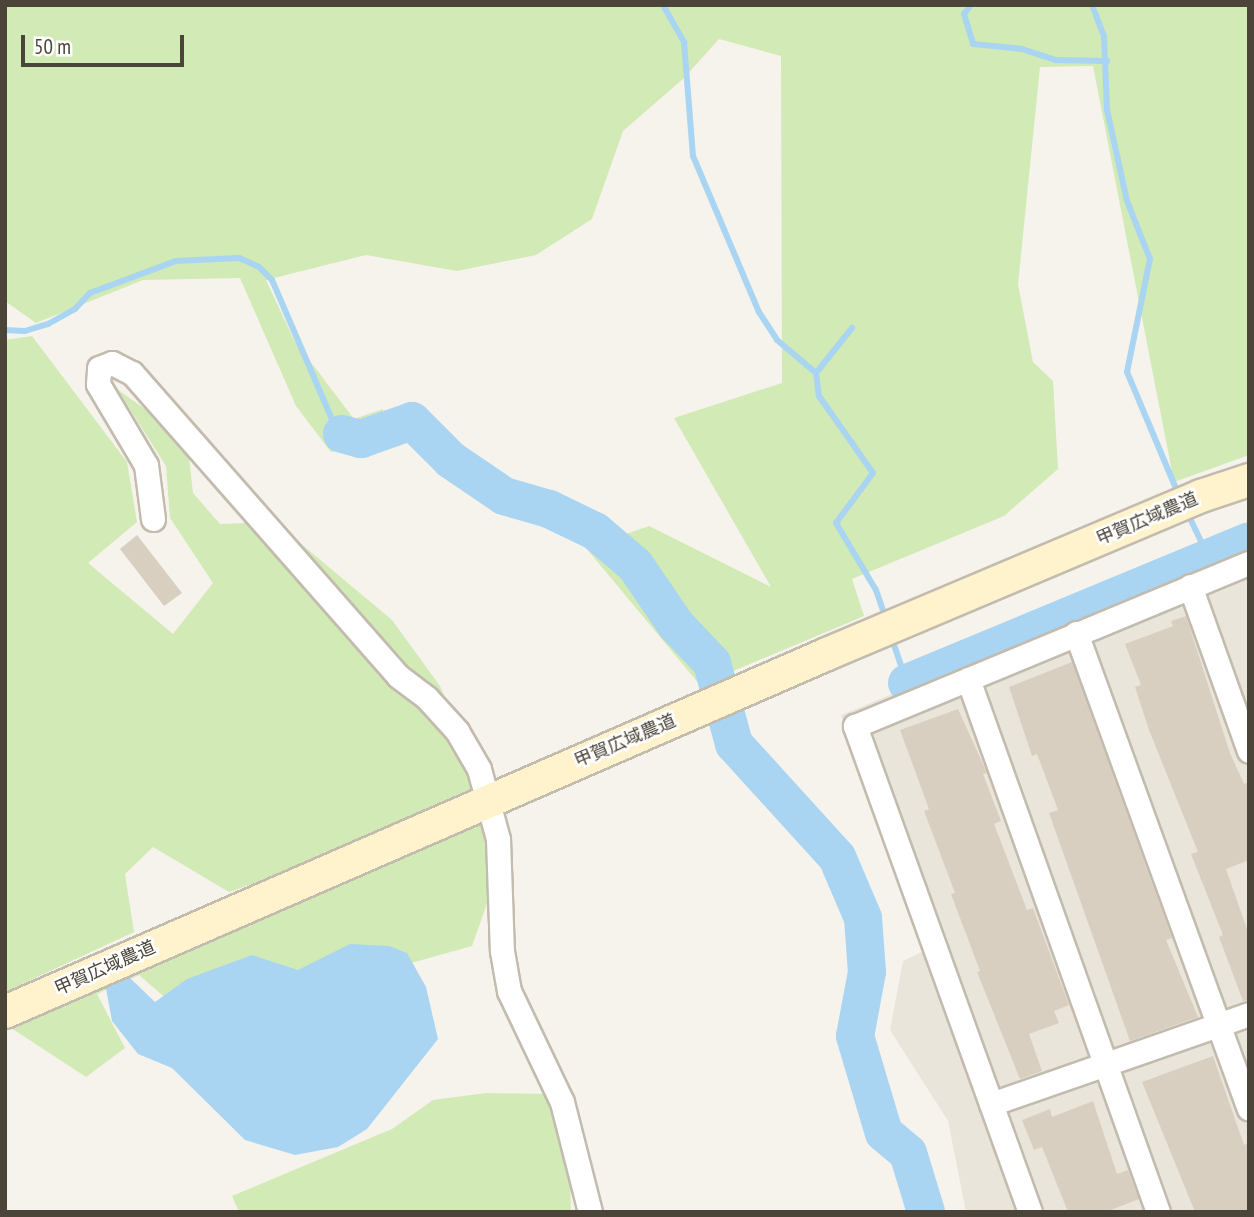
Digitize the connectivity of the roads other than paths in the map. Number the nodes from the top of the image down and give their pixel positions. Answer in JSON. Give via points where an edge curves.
{"nodes":[{"id":1,"x":1249,"y":480,"type":"edge"},
{"id":2,"x":153,"y":520,"type":"dead end"},
{"id":3,"x":1249,"y":563,"type":"edge"},
{"id":4,"x":1190,"y":586,"type":"junction"},
{"id":5,"x":1076,"y":633,"type":"junction"},
{"id":6,"x":968,"y":679,"type":"junction"},
{"id":7,"x":1249,"y":751,"type":"edge"},
{"id":8,"x":490,"y":800,"type":"junction"},
{"id":9,"x":5,"y":1012,"type":"edge"},
{"id":10,"x":1249,"y":1014,"type":"edge"},
{"id":11,"x":1218,"y":1024,"type":"junction"},
{"id":12,"x":1104,"y":1063,"type":"junction"},
{"id":13,"x":991,"y":1104,"type":"junction"},
{"id":14,"x":1249,"y":1109,"type":"edge"},
{"id":15,"x":590,"y":1212,"type":"edge"},
{"id":16,"x":1030,"y":1212,"type":"edge"},
{"id":17,"x":1158,"y":1212,"type":"edge"}],
"edges":[{"from":1,"to":8,"type":"street","name":"甲賀広域農道","via":[[1139,522]]},
{"from":2,"to":8,"type":"street","via":[[146,465],[98,384],[99,368],[112,363],[132,373],[398,676],[427,698],[457,731]]},
{"from":3,"to":4,"type":"street"},
{"from":4,"to":5,"type":"street"},
{"from":4,"to":7,"type":"street"},
{"from":5,"to":6,"type":"street"},
{"from":5,"to":11,"type":"street"},
{"from":6,"to":12,"type":"street"},
{"from":6,"to":13,"type":"street","via":[[855,726]]},
{"from":8,"to":9,"type":"street","name":"甲賀広域農道"},
{"from":8,"to":15,"type":"street","via":[[498,839],[502,951],[509,990],[562,1101]]},
{"from":10,"to":11,"type":"street"},
{"from":11,"to":12,"type":"street"},
{"from":11,"to":14,"type":"street"},
{"from":12,"to":13,"type":"street"},
{"from":12,"to":17,"type":"street"},
{"from":13,"to":16,"type":"street"}]}
